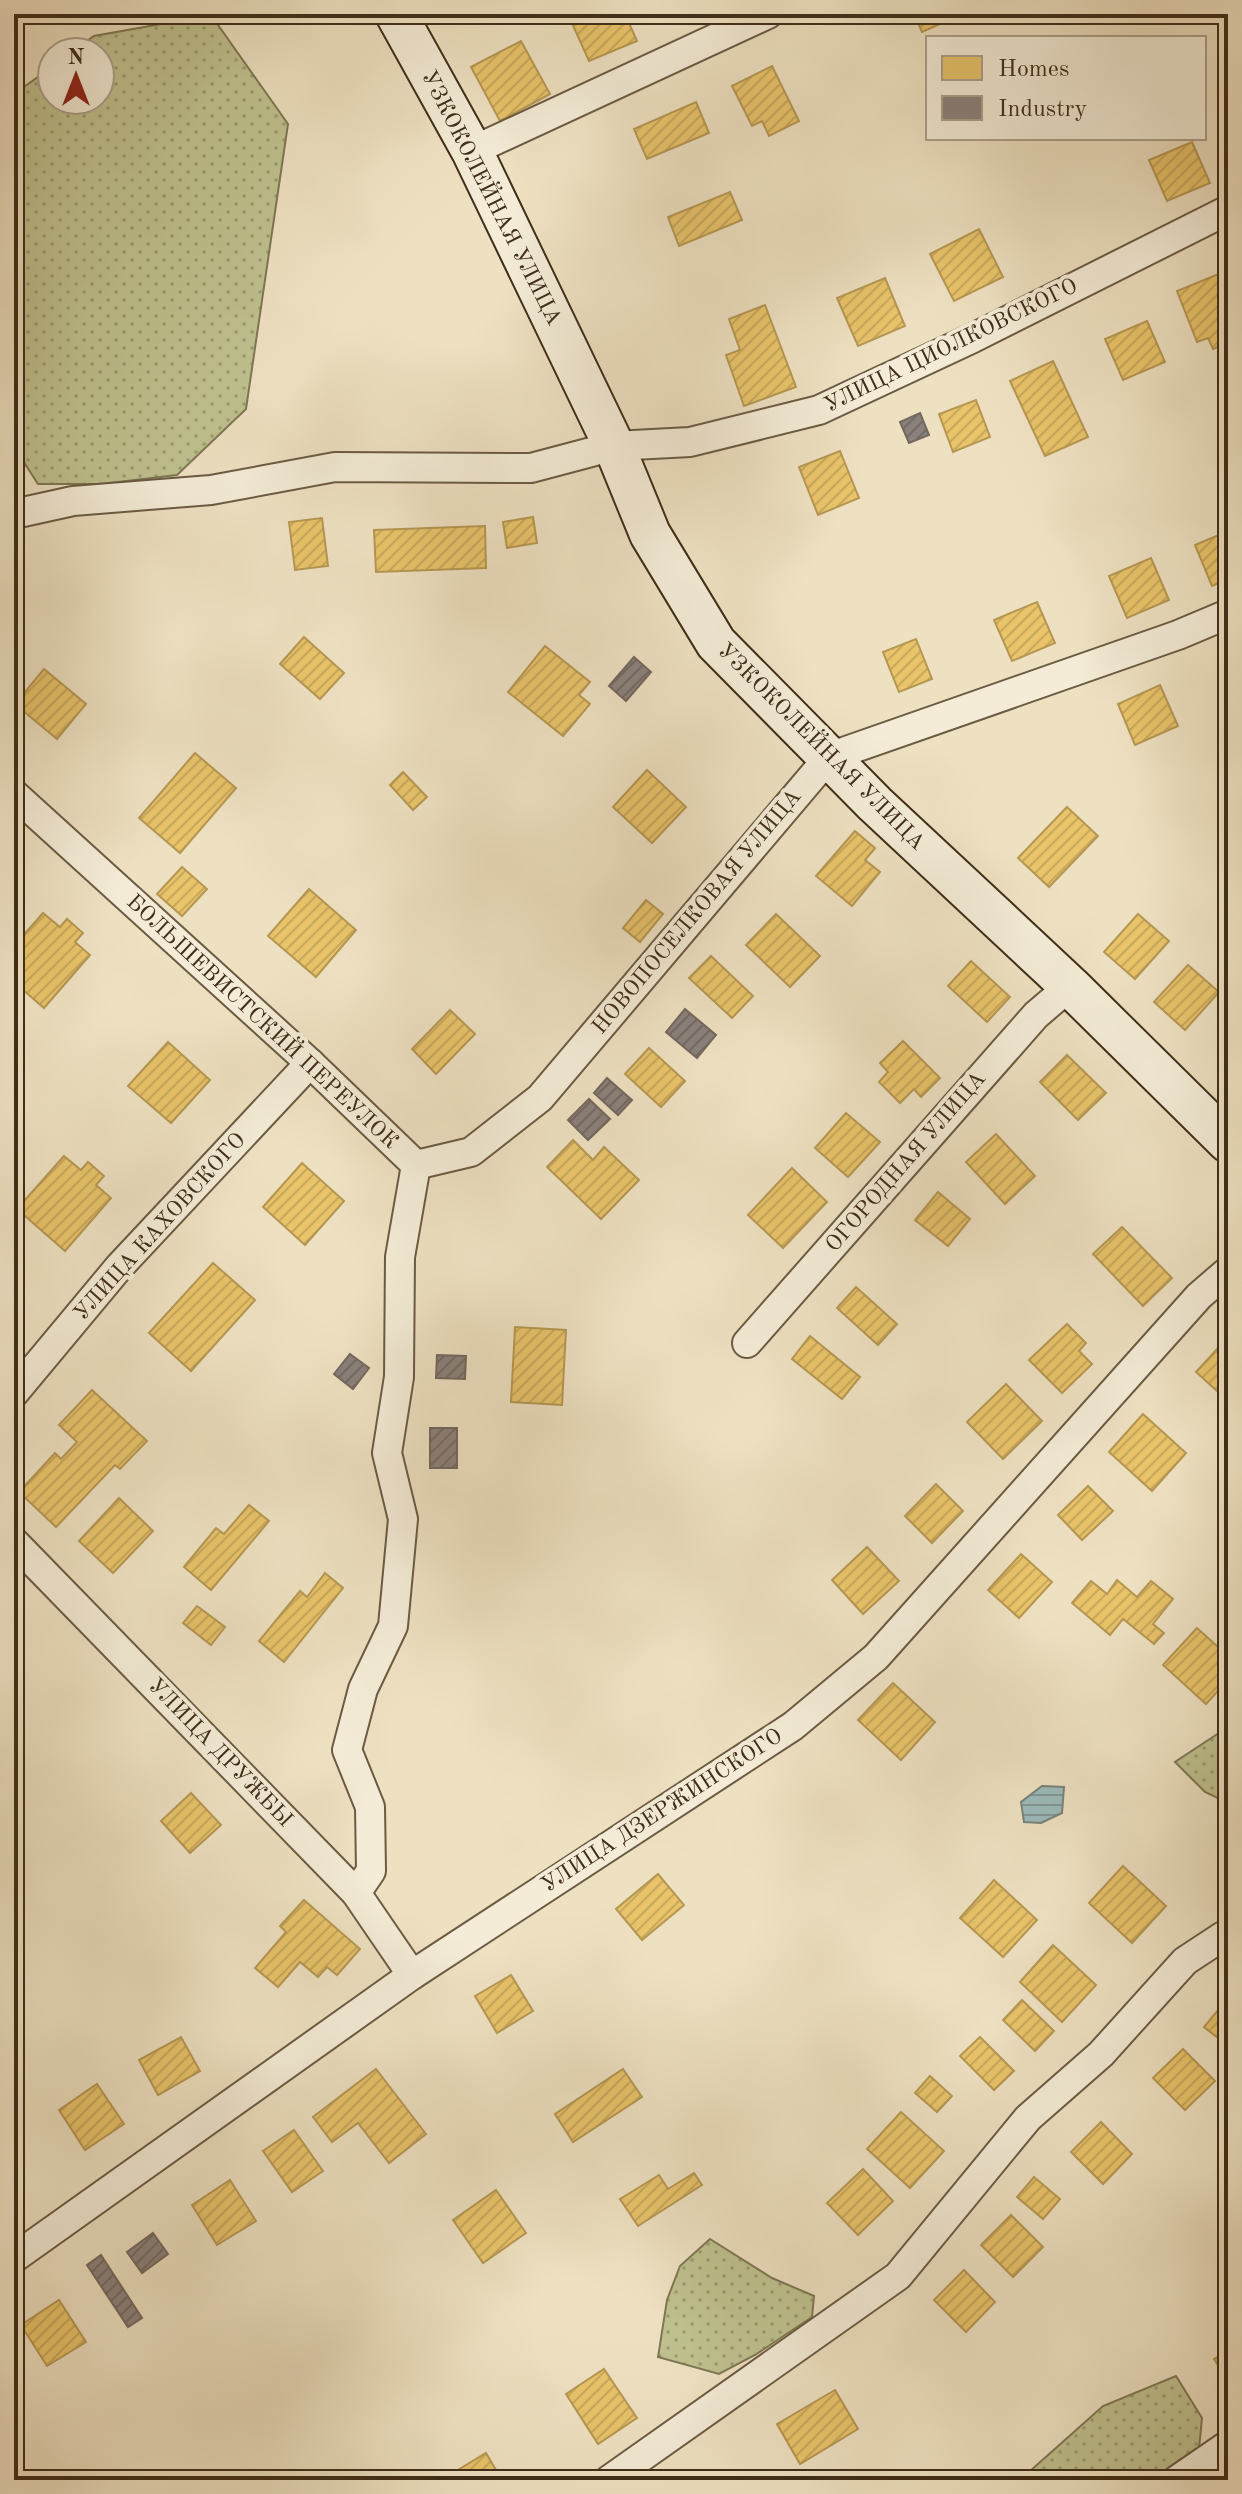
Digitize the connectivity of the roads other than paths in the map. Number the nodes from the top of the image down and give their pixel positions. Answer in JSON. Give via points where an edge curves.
{"nodes":[{"id":1,"x":396,"y":14,"type":"edge"},
{"id":2,"x":768,"y":14,"type":"edge"},
{"id":3,"x":472,"y":151,"type":"junction"},
{"id":4,"x":1228,"y":210,"type":"edge"},
{"id":5,"x":614,"y":446,"type":"junction"},
{"id":6,"x":14,"y":514,"type":"edge"},
{"id":7,"x":1228,"y":614,"type":"edge"},
{"id":8,"x":829,"y":757,"type":"junction"},
{"id":9,"x":14,"y":794,"type":"edge"},
{"id":10,"x":1070,"y":986,"type":"junction"},
{"id":11,"x":310,"y":1063,"type":"junction"},
{"id":12,"x":1228,"y":1142,"type":"edge"},
{"id":13,"x":416,"y":1165,"type":"junction"},
{"id":14,"x":1228,"y":1271,"type":"edge"},
{"id":15,"x":747,"y":1343,"type":"dead end"},
{"id":16,"x":14,"y":1393,"type":"edge"},
{"id":17,"x":14,"y":1542,"type":"edge"},
{"id":18,"x":356,"y":1893,"type":"junction"},
{"id":19,"x":1228,"y":1936,"type":"edge"},
{"id":20,"x":412,"y":1975,"type":"junction"},
{"id":21,"x":14,"y":2258,"type":"edge"},
{"id":22,"x":1228,"y":2445,"type":"edge"},
{"id":23,"x":609,"y":2480,"type":"edge"},
{"id":24,"x":1177,"y":2480,"type":"edge"}],
"edges":[{"from":1,"to":3,"type":"street","name":"УЗКОКОЛЕЙНАЯ УЛИЦА"},
{"from":2,"to":3,"type":"street"},
{"from":3,"to":5,"type":"street","name":"УЗКОКОЛЕЙНАЯ УЛИЦА"},
{"from":4,"to":5,"type":"street","name":"УЛИЦА ЦИОЛКОВСКОГО","via":[[819,410],[690,442]]},
{"from":5,"to":6,"type":"street","name":"УЛИЦА ЦИОЛКОВСКОГО","via":[[531,468],[335,467],[211,490],[73,501]]},
{"from":5,"to":8,"type":"street","name":"УЗКОКОЛЕЙНАЯ УЛИЦА","via":[[650,534],[716,643]]},
{"from":7,"to":8,"type":"street"},
{"from":8,"to":10,"type":"street","name":"УЗКОКОЛЕЙНАЯ УЛИЦА"},
{"from":8,"to":13,"type":"street","name":"НОВОПОСЕЛКОВАЯ УЛИЦА","via":[[540,1098],[471,1152]]},
{"from":9,"to":11,"type":"street","name":"БОЛЬШЕВИСТСКИЙ ПЕРЕУЛОК"},
{"from":10,"to":12,"type":"street","name":"УЗКОКОЛЕЙНАЯ УЛИЦА"},
{"from":10,"to":15,"type":"street","name":"ОГОРОДНАЯ УЛИЦА","via":[[1036,1015]]},
{"from":11,"to":13,"type":"street","name":"БОЛЬШЕВИСТСКИЙ ПЕРЕУЛОК"},
{"from":11,"to":16,"type":"street","name":"УЛИЦА КАХОВСКОГО","via":[[119,1267]]},
{"from":13,"to":18,"type":"street","name":"БОЛЬШЕВИСТСКИЙ ПЕРЕУЛОК","via":[[400,1257],[399,1377],[387,1453],[403,1519],[393,1626],[363,1689],[347,1750],[370,1807],[371,1871]]},
{"from":14,"to":20,"type":"street","name":"УЛИЦА ДЗЕРЖИНСКОГО","via":[[1199,1296],[876,1657],[793,1726]]},
{"from":17,"to":18,"type":"street","name":"УЛИЦА ДРУЖБЫ"},
{"from":18,"to":20,"type":"street","name":"УЛИЦА ДРУЖБЫ"},
{"from":19,"to":23,"type":"street","via":[[1185,1961],[1101,2054],[1028,2118],[898,2276]]},
{"from":20,"to":21,"type":"street","name":"УЛИЦА ДЗЕРЖИНСКОГО"},
{"from":22,"to":24,"type":"street"}]}
